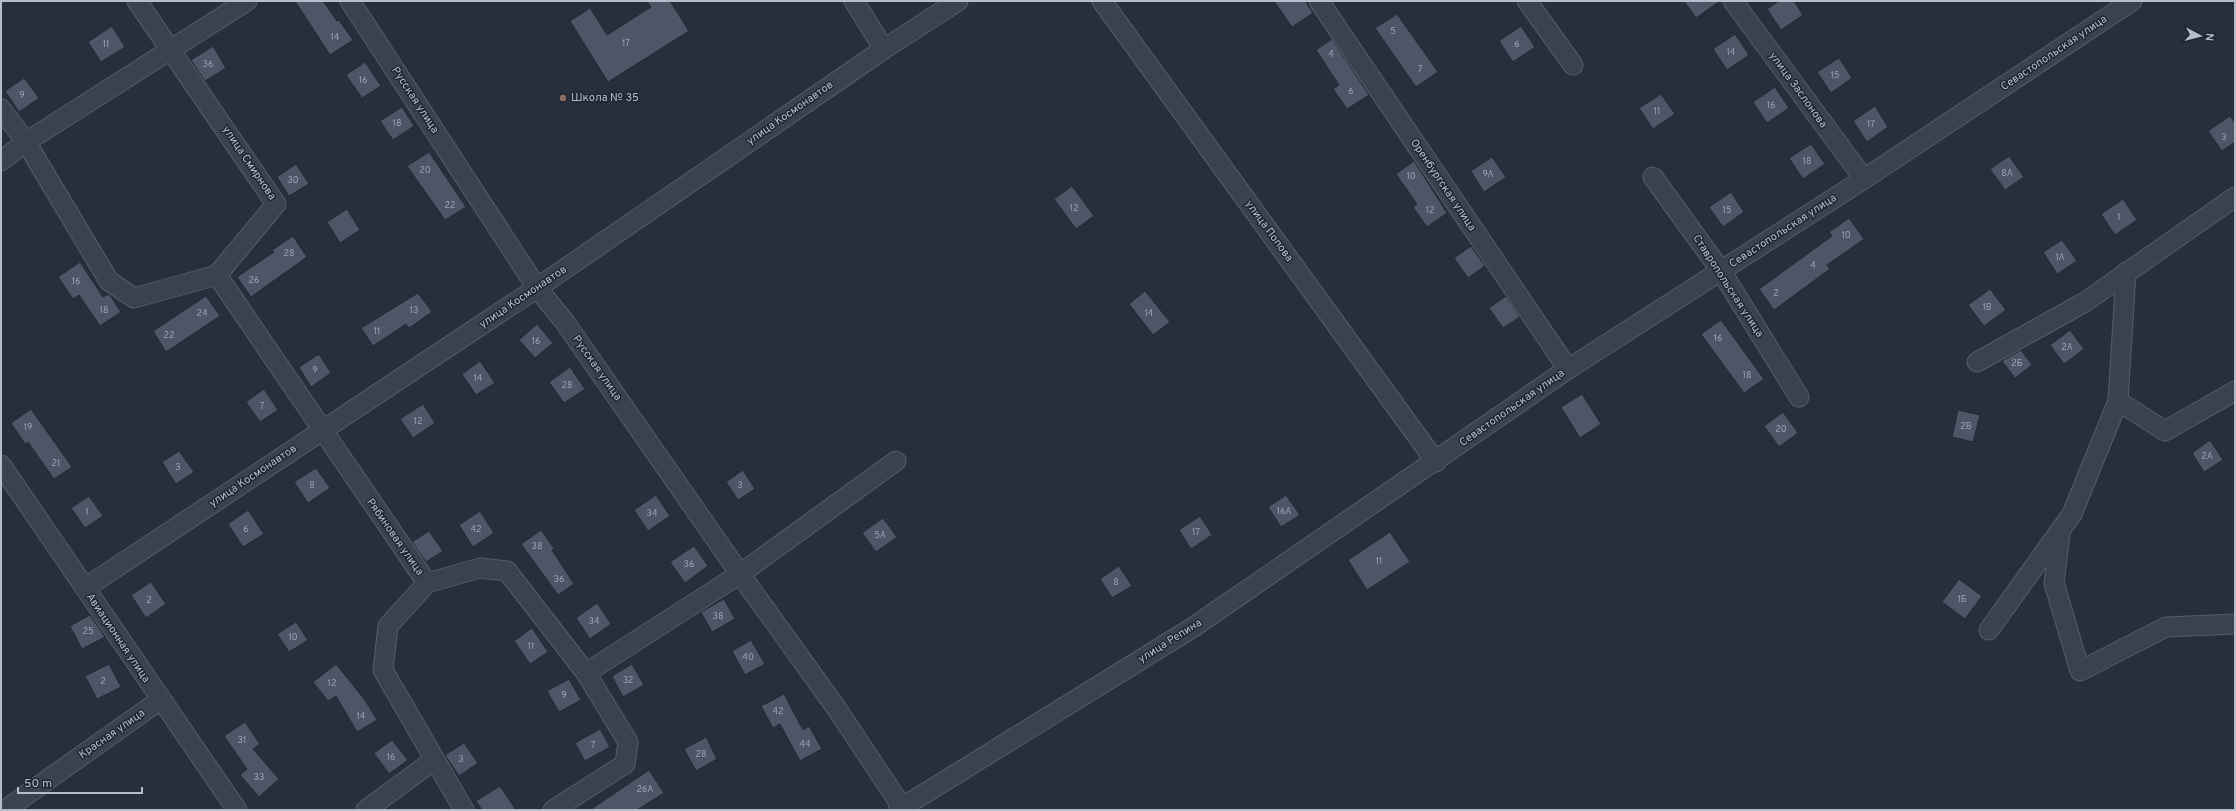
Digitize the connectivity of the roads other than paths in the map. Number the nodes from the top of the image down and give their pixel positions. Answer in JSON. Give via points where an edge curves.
{"nodes":[{"id":1,"x":137,"y":1,"type":"edge"},
{"id":2,"x":248,"y":1,"type":"edge"},
{"id":3,"x":350,"y":1,"type":"edge"},
{"id":4,"x":854,"y":1,"type":"edge"},
{"id":5,"x":958,"y":1,"type":"edge"},
{"id":6,"x":1102,"y":1,"type":"edge"},
{"id":7,"x":1319,"y":1,"type":"edge"},
{"id":8,"x":1527,"y":1,"type":"edge"},
{"id":9,"x":1732,"y":1,"type":"edge"},
{"id":10,"x":2132,"y":1,"type":"edge"},
{"id":11,"x":884,"y":49,"type":"junction"},
{"id":12,"x":171,"y":50,"type":"junction"},
{"id":13,"x":1573,"y":65,"type":"dead end"},
{"id":14,"x":1,"y":109,"type":"edge"},
{"id":15,"x":26,"y":142,"type":"junction"},
{"id":16,"x":1,"y":161,"type":"edge"},
{"id":17,"x":1653,"y":177,"type":"dead end"},
{"id":18,"x":1864,"y":179,"type":"junction"},
{"id":19,"x":2235,"y":197,"type":"edge"},
{"id":20,"x":1720,"y":271,"type":"junction"},
{"id":21,"x":2126,"y":272,"type":"junction"},
{"id":22,"x":217,"y":275,"type":"junction"},
{"id":23,"x":537,"y":288,"type":"junction"},
{"id":24,"x":1977,"y":362,"type":"dead end"},
{"id":25,"x":1568,"y":369,"type":"junction"},
{"id":26,"x":2235,"y":391,"type":"edge"},
{"id":27,"x":1799,"y":397,"type":"dead end"},
{"id":28,"x":2118,"y":401,"type":"junction"},
{"id":29,"x":322,"y":431,"type":"junction"},
{"id":30,"x":896,"y":462,"type":"dead end"},
{"id":31,"x":1436,"y":462,"type":"junction"},
{"id":32,"x":1,"y":465,"type":"edge"},
{"id":33,"x":2060,"y":532,"type":"junction"},
{"id":34,"x":740,"y":574,"type":"junction"},
{"id":35,"x":427,"y":583,"type":"junction"},
{"id":36,"x":85,"y":588,"type":"junction"},
{"id":37,"x":2235,"y":624,"type":"edge"},
{"id":38,"x":1989,"y":630,"type":"dead end"},
{"id":39,"x":586,"y":673,"type":"junction"},
{"id":40,"x":160,"y":700,"type":"junction"},
{"id":41,"x":434,"y":760,"type":"junction"},
{"id":42,"x":563,"y":807,"type":"edge"},
{"id":43,"x":900,"y":809,"type":"edge"},
{"id":44,"x":5,"y":810,"type":"edge"},
{"id":45,"x":237,"y":810,"type":"edge"},
{"id":46,"x":366,"y":810,"type":"edge"},
{"id":47,"x":464,"y":810,"type":"edge"}],
"edges":[{"from":1,"to":12,"type":"street","name":"улица Смирнова"},
{"from":2,"to":12,"type":"street"},
{"from":3,"to":23,"type":"street","name":"Русская улица"},
{"from":4,"to":11,"type":"street"},
{"from":5,"to":11,"type":"street","name":"улица Космонавтов"},
{"from":6,"to":31,"type":"street","name":"улица Попова"},
{"from":7,"to":25,"type":"street","name":"Оренбургская улица"},
{"from":8,"to":13,"type":"street"},
{"from":9,"to":18,"type":"street","name":"улица Заслонова"},
{"from":10,"to":18,"type":"street","name":"Севастопольская улица"},
{"from":11,"to":23,"type":"street","name":"улица Космонавтов"},
{"from":12,"to":15,"type":"street"},
{"from":12,"to":22,"type":"street","name":"улица Смирнова","via":[[276,204]]},
{"from":14,"to":15,"type":"street"},
{"from":15,"to":16,"type":"street"},
{"from":15,"to":22,"type":"street","via":[[108,281],[134,298]]},
{"from":17,"to":20,"type":"street","name":"Ставропольская улица"},
{"from":18,"to":20,"type":"street","name":"Севастопольская улица"},
{"from":19,"to":21,"type":"street"},
{"from":20,"to":25,"type":"street","name":"Севастопольская улица"},
{"from":20,"to":27,"type":"street","name":"Ставропольская улица"},
{"from":21,"to":24,"type":"street","via":[[2085,302]]},
{"from":21,"to":28,"type":"street"},
{"from":22,"to":29,"type":"street"},
{"from":23,"to":29,"type":"street","name":"улица Космонавтов"},
{"from":23,"to":34,"type":"street","name":"Русская улица","via":[[564,321]]},
{"from":25,"to":31,"type":"street","name":"Севастопольская улица"},
{"from":26,"to":28,"type":"street","via":[[2165,431]]},
{"from":28,"to":33,"type":"street","via":[[2072,514]]},
{"from":29,"to":35,"type":"street","name":"Рябиновая улица"},
{"from":29,"to":36,"type":"street","name":"улица Космонавтов"},
{"from":30,"to":34,"type":"street"},
{"from":31,"to":43,"type":"street","name":"улица Репина","via":[[1192,628]]},
{"from":32,"to":36,"type":"street","name":"Авиационная улица"},
{"from":33,"to":37,"type":"street","via":[[2054,583],[2080,671],[2166,627]]},
{"from":33,"to":38,"type":"street"},
{"from":34,"to":39,"type":"street"},
{"from":34,"to":43,"type":"street","name":"Русская улица","via":[[837,709]]},
{"from":35,"to":39,"type":"street","via":[[480,568],[507,571]]},
{"from":35,"to":41,"type":"street","name":"Рябиновая улица","via":[[388,626],[383,670]]},
{"from":36,"to":40,"type":"street","name":"Авиационная улица"},
{"from":39,"to":42,"type":"street","via":[[628,742],[625,764]]},
{"from":40,"to":44,"type":"street","name":"Красная улица"},
{"from":40,"to":45,"type":"street","name":"Авиационная улица"},
{"from":41,"to":46,"type":"street"},
{"from":41,"to":47,"type":"street","name":"Рябиновая улица"}]}
